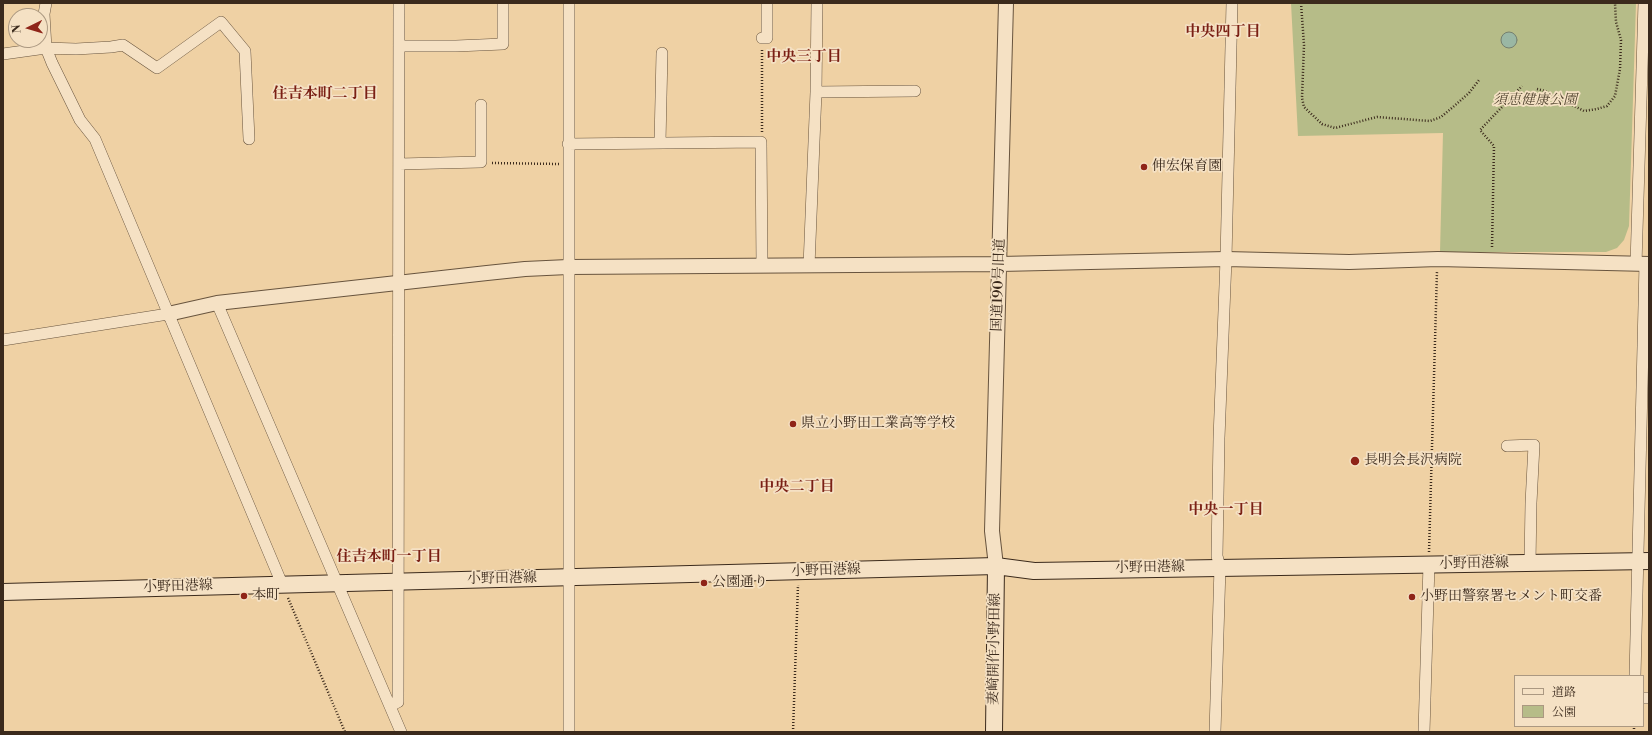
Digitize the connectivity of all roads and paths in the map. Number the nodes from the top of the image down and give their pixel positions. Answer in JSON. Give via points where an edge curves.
{"nodes":[{"id":1,"x":399,"y":3,"type":"edge"},
{"id":2,"x":503,"y":3,"type":"edge"},
{"id":3,"x":568,"y":3,"type":"edge"},
{"id":4,"x":767,"y":3,"type":"edge"},
{"id":5,"x":817,"y":3,"type":"edge"},
{"id":6,"x":1006,"y":3,"type":"edge"},
{"id":7,"x":1232,"y":3,"type":"edge"},
{"id":8,"x":1301,"y":3,"type":"edge"},
{"id":9,"x":1615,"y":3,"type":"edge"},
{"id":10,"x":1644,"y":3,"type":"edge"},
{"id":11,"x":762,"y":38,"type":"joint"},
{"id":12,"x":399,"y":46,"type":"junction"},
{"id":13,"x":46,"y":48,"type":"junction"},
{"id":14,"x":662,"y":53,"type":"dead end"},
{"id":15,"x":3,"y":54,"type":"edge"},
{"id":16,"x":1479,"y":80,"type":"dead end"},
{"id":17,"x":1522,"y":86,"type":"dead end"},
{"id":18,"x":1537,"y":89,"type":"dead end"},
{"id":19,"x":915,"y":91,"type":"dead end"},
{"id":20,"x":816,"y":92,"type":"junction"},
{"id":21,"x":481,"y":105,"type":"dead end"},
{"id":22,"x":1644,"y":136,"type":"edge"},
{"id":23,"x":249,"y":139,"type":"dead end"},
{"id":24,"x":660,"y":142,"type":"junction"},
{"id":25,"x":762,"y":142,"type":"junction"},
{"id":26,"x":568,"y":144,"type":"junction"},
{"id":27,"x":481,"y":162,"type":"junction"},
{"id":28,"x":399,"y":164,"type":"junction"},
{"id":29,"x":568,"y":164,"type":"junction"},
{"id":30,"x":1226,"y":259,"type":"junction"},
{"id":31,"x":1438,"y":259,"type":"junction"},
{"id":32,"x":1492,"y":262,"type":"junction"},
{"id":33,"x":1000,"y":264,"type":"junction"},
{"id":34,"x":1644,"y":264,"type":"edge"},
{"id":35,"x":762,"y":266,"type":"junction"},
{"id":36,"x":809,"y":266,"type":"junction"},
{"id":37,"x":568,"y":267,"type":"junction"},
{"id":38,"x":398,"y":283,"type":"junction"},
{"id":39,"x":217,"y":303,"type":"junction"},
{"id":40,"x":168,"y":314,"type":"junction"},
{"id":41,"x":3,"y":340,"type":"edge"},
{"id":42,"x":1507,"y":446,"type":"dead end"},
{"id":43,"x":1643,"y":562,"type":"edge"},
{"id":44,"x":1530,"y":563,"type":"junction"},
{"id":45,"x":1429,"y":564,"type":"junction"},
{"id":46,"x":996,"y":566,"type":"junction"},
{"id":47,"x":1220,"y":567,"type":"junction"},
{"id":48,"x":798,"y":572,"type":"junction"},
{"id":49,"x":568,"y":578,"type":"junction"},
{"id":50,"x":398,"y":581,"type":"junction"},
{"id":51,"x":336,"y":582,"type":"junction"},
{"id":52,"x":282,"y":584,"type":"junction"},
{"id":53,"x":3,"y":592,"type":"edge"},
{"id":54,"x":1635,"y":675,"type":"edge"},
{"id":55,"x":390,"y":706,"type":"junction"},
{"id":56,"x":345,"y":732,"type":"edge"},
{"id":57,"x":401,"y":732,"type":"edge"},
{"id":58,"x":569,"y":732,"type":"edge"},
{"id":59,"x":793,"y":732,"type":"edge"},
{"id":60,"x":994,"y":732,"type":"edge"},
{"id":61,"x":1215,"y":732,"type":"edge"},
{"id":62,"x":1424,"y":732,"type":"edge"}],
"edges":[{"from":1,"to":12,"type":"street"},
{"from":2,"to":12,"type":"street","via":[[503,44]]},
{"from":3,"to":26,"type":"street"},
{"from":4,"to":11,"type":"street","via":[[767,38]]},
{"from":5,"to":20,"type":"street"},
{"from":6,"to":33,"type":"street","name":"国道190号旧道"},
{"from":7,"to":30,"type":"street"},
{"from":8,"to":16,"type":"path","via":[[1304,45],[1302,98],[1304,106],[1322,124],[1335,128],[1377,117],[1430,121],[1441,117],[1453,107]]},
{"from":9,"to":18,"type":"path","via":[[1616,22],[1621,40],[1620,69],[1615,96],[1607,106],[1584,111]]},
{"from":10,"to":22,"type":"street"},
{"from":11,"to":25,"type":"path"},
{"from":12,"to":28,"type":"street"},
{"from":13,"to":15,"type":"street"},
{"from":13,"to":23,"type":"street","via":[[76,49],[123,45],[157,68],[221,22],[245,51]]},
{"from":13,"to":40,"type":"street","via":[[80,120],[95,139]]},
{"from":14,"to":24,"type":"street"},
{"from":17,"to":32,"type":"path","via":[[1480,130],[1494,146]]},
{"from":19,"to":20,"type":"street"},
{"from":20,"to":36,"type":"street"},
{"from":21,"to":27,"type":"street"},
{"from":22,"to":34,"type":"street"},
{"from":24,"to":25,"type":"street"},
{"from":24,"to":26,"type":"street"},
{"from":25,"to":35,"type":"street"},
{"from":26,"to":29,"type":"street"},
{"from":27,"to":28,"type":"street"},
{"from":27,"to":29,"type":"path"},
{"from":28,"to":38,"type":"street"},
{"from":29,"to":37,"type":"street"},
{"from":30,"to":31,"type":"street","via":[[1349,262]]},
{"from":30,"to":33,"type":"street"},
{"from":30,"to":47,"type":"street","via":[[1217,548]]},
{"from":31,"to":32,"type":"street"},
{"from":31,"to":45,"type":"path"},
{"from":32,"to":34,"type":"street"},
{"from":33,"to":36,"type":"street"},
{"from":33,"to":46,"type":"street","name":"国道190号旧道","via":[[992,531]]},
{"from":34,"to":43,"type":"street"},
{"from":35,"to":36,"type":"street"},
{"from":35,"to":37,"type":"street"},
{"from":37,"to":38,"type":"street","via":[[525,269]]},
{"from":37,"to":49,"type":"street"},
{"from":38,"to":39,"type":"street"},
{"from":38,"to":50,"type":"street"},
{"from":39,"to":40,"type":"street"},
{"from":39,"to":51,"type":"street"},
{"from":40,"to":41,"type":"street"},
{"from":40,"to":52,"type":"street"},
{"from":42,"to":44,"type":"street","via":[[1534,445]]},
{"from":43,"to":44,"type":"main road","name":"小野田港線"},
{"from":43,"to":54,"type":"street"},
{"from":44,"to":45,"type":"main road","name":"小野田港線"},
{"from":45,"to":47,"type":"main road","name":"小野田港線"},
{"from":45,"to":62,"type":"street"},
{"from":46,"to":47,"type":"main road","name":"小野田港線","via":[[1034,571]]},
{"from":46,"to":48,"type":"main road","name":"小野田港線"},
{"from":46,"to":60,"type":"main road","name":"妻崎開作小野田線"},
{"from":47,"to":61,"type":"street"},
{"from":48,"to":49,"type":"main road","name":"小野田港線"},
{"from":48,"to":59,"type":"path"},
{"from":49,"to":50,"type":"main road","name":"小野田港線"},
{"from":49,"to":58,"type":"street"},
{"from":50,"to":51,"type":"main road","name":"小野田港線"},
{"from":50,"to":55,"type":"street","via":[[398,702]]},
{"from":51,"to":52,"type":"main road","name":"小野田港線"},
{"from":51,"to":55,"type":"street"},
{"from":52,"to":53,"type":"main road","name":"小野田港線"},
{"from":52,"to":56,"type":"path"},
{"from":55,"to":57,"type":"street"}]}
